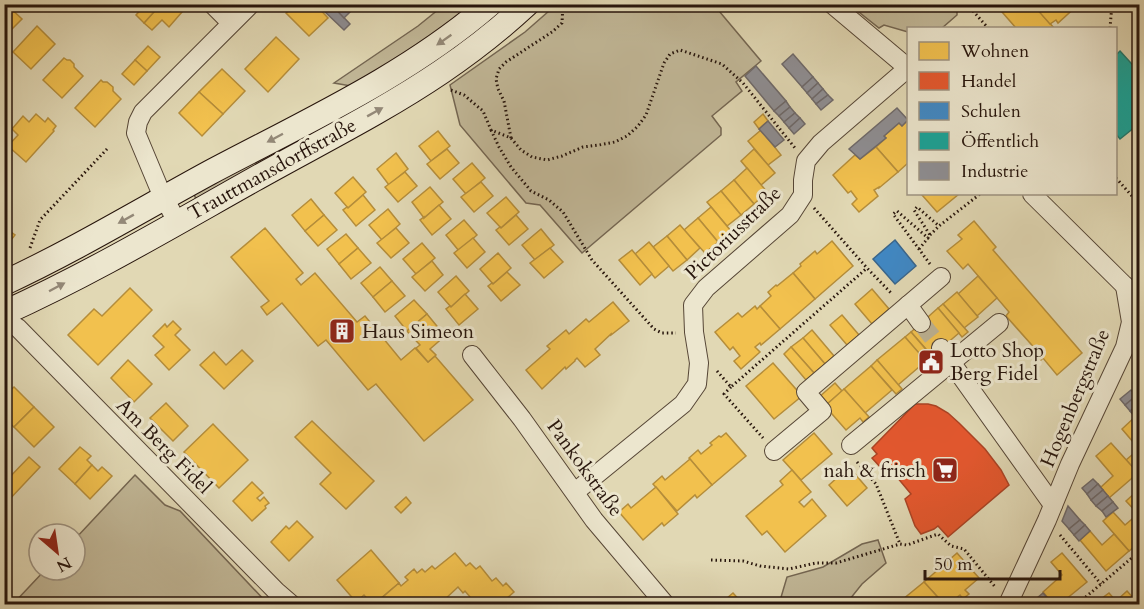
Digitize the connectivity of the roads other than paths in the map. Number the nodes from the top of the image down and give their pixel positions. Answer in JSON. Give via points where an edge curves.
{"nodes":[{"id":1,"x":213,"y":4,"type":"edge"},
{"id":2,"x":251,"y":4,"type":"edge"},
{"id":3,"x":490,"y":4,"type":"edge"},
{"id":4,"x":527,"y":4,"type":"edge"},
{"id":5,"x":832,"y":4,"type":"edge"},
{"id":6,"x":231,"y":23,"type":"junction"},
{"id":7,"x":907,"y":67,"type":"edge"},
{"id":8,"x":907,"y":69,"type":"edge"},
{"id":9,"x":1033,"y":195,"type":"edge"},
{"id":10,"x":164,"y":197,"type":"junction"},
{"id":11,"x":177,"y":222,"type":"junction"},
{"id":12,"x":941,"y":277,"type":"road end"},
{"id":13,"x":4,"y":283,"type":"edge"},
{"id":14,"x":1132,"y":286,"type":"edge"},
{"id":15,"x":908,"y":305,"type":"junction"},
{"id":16,"x":4,"y":313,"type":"edge"},
{"id":17,"x":4,"y":320,"type":"edge"},
{"id":18,"x":921,"y":323,"type":"tunnel mouth"},
{"id":19,"x":999,"y":324,"type":"dead end"},
{"id":20,"x":472,"y":355,"type":"dead end"},
{"id":21,"x":946,"y":356,"type":"junction"},
{"id":22,"x":851,"y":445,"type":"road end"},
{"id":23,"x":774,"y":450,"type":"dead end"},
{"id":24,"x":575,"y":492,"type":"junction"},
{"id":25,"x":1050,"y":513,"type":"junction"},
{"id":26,"x":291,"y":604,"type":"edge"},
{"id":27,"x":665,"y":604,"type":"edge"},
{"id":28,"x":1009,"y":604,"type":"edge"}],
"edges":[{"from":1,"to":6,"type":"street"},
{"from":2,"to":6,"type":"street"},
{"from":3,"to":10,"type":"street","name":"Trauttmansdorffstraße","one_way":true,"via":[[450,36],[358,94]]},
{"from":11,"to":4,"type":"street","name":"Trauttmansdorffstraße","one_way":true,"via":[[440,73]]},
{"from":5,"to":7,"type":"street"},
{"from":6,"to":10,"type":"street","via":[[143,112],[138,123],[136,133]]},
{"from":8,"to":24,"type":"street","name":"Pictoriusstraße","via":[[821,143],[806,161],[803,195],[790,215],[706,288],[693,305],[699,363],[697,384],[683,404]]},
{"from":9,"to":14,"type":"street"},
{"from":10,"to":11,"type":"street"},
{"from":10,"to":13,"type":"street","name":"Trauttmansdorffstraße","one_way":true},
{"from":16,"to":11,"type":"street","name":"Trauttmansdorffstraße","one_way":true},
{"from":12,"to":15,"type":"street"},
{"from":14,"to":25,"type":"street","name":"Hogenbergstraße","via":[[1131,322],[1125,347]]},
{"from":15,"to":18,"type":"street"},
{"from":15,"to":23,"type":"street","via":[[806,392],[822,411]]},
{"from":17,"to":26,"type":"street","name":"Am Berg Fidel","via":[[18,328]]},
{"from":19,"to":21,"type":"street"},
{"from":20,"to":24,"type":"street","name":"Pankokstraße"},
{"from":21,"to":22,"type":"street"},
{"from":21,"to":25,"type":"street","name":"Hogenbergstraße"},
{"from":24,"to":27,"type":"street","name":"Pankokstraße"},
{"from":25,"to":28,"type":"street","name":"Hogenbergstraße"}]}
